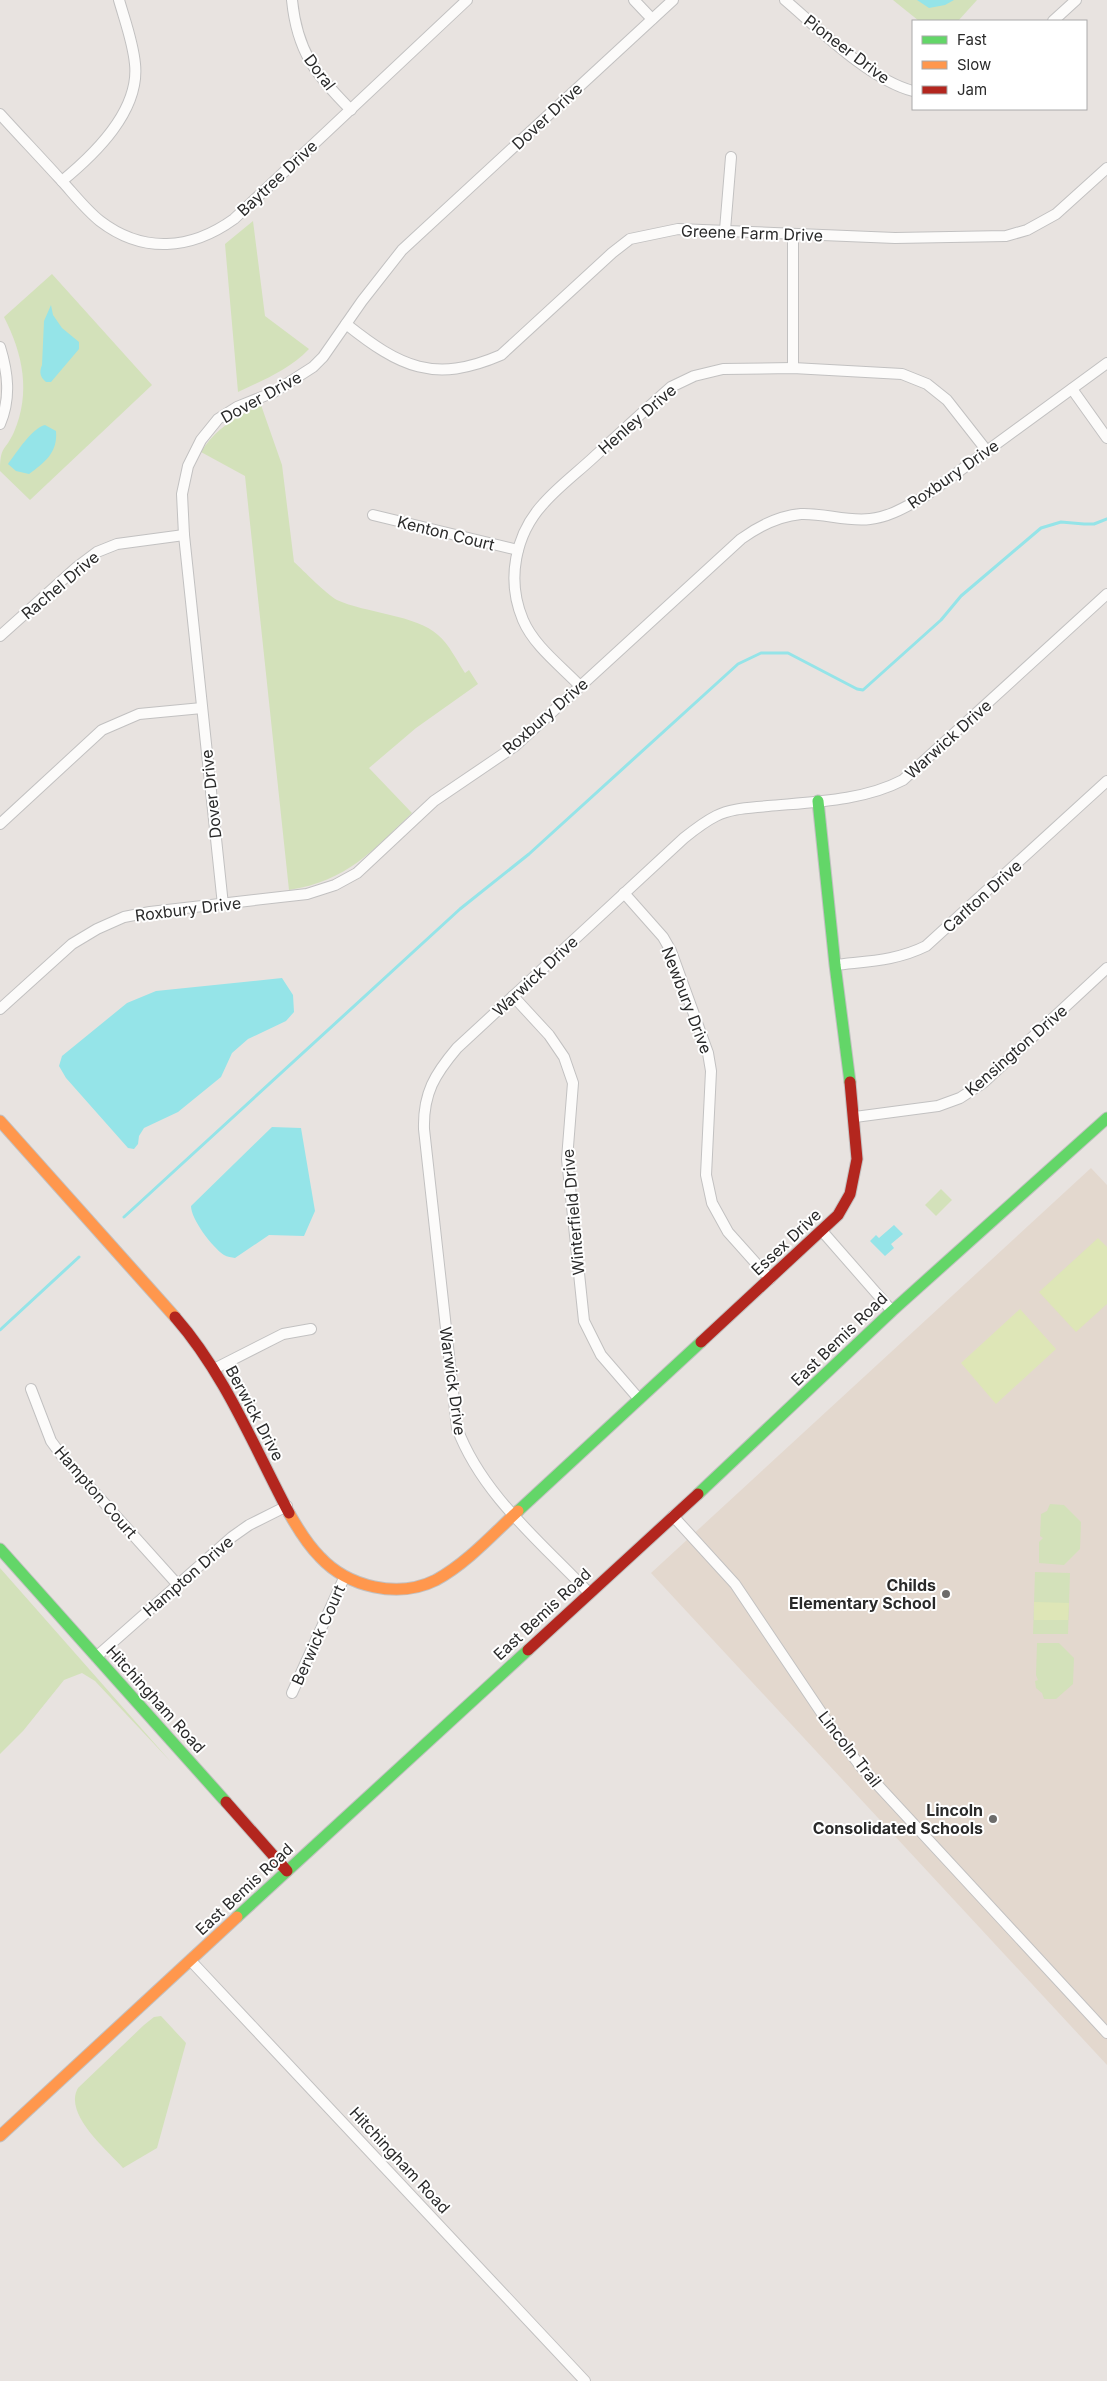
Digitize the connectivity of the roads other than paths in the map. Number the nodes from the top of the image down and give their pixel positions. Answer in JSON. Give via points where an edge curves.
{"nodes":[{"id":1,"x":119,"y":0,"type":"edge"},
{"id":2,"x":292,"y":0,"type":"edge"},
{"id":3,"x":634,"y":0,"type":"edge"},
{"id":4,"x":673,"y":0,"type":"edge"},
{"id":5,"x":785,"y":0,"type":"edge"},
{"id":6,"x":1076,"y":0,"type":"edge"},
{"id":7,"x":463,"y":1,"type":"edge"},
{"id":8,"x":652,"y":19,"type":"junction"},
{"id":9,"x":1054,"y":20,"type":"edge"},
{"id":10,"x":912,"y":91,"type":"edge"},
{"id":11,"x":351,"y":110,"type":"junction"},
{"id":12,"x":0,"y":114,"type":"edge"},
{"id":13,"x":731,"y":157,"type":"dead end"},
{"id":14,"x":1107,"y":168,"type":"edge"},
{"id":15,"x":62,"y":181,"type":"junction"},
{"id":16,"x":726,"y":230,"type":"junction"},
{"id":17,"x":793,"y":234,"type":"junction"},
{"id":18,"x":346,"y":324,"type":"junction"},
{"id":19,"x":0,"y":347,"type":"edge"},
{"id":20,"x":1107,"y":363,"type":"edge"},
{"id":21,"x":793,"y":368,"type":"junction"},
{"id":22,"x":1072,"y":389,"type":"junction"},
{"id":23,"x":0,"y":424,"type":"edge"},
{"id":24,"x":1107,"y":438,"type":"edge"},
{"id":25,"x":987,"y":451,"type":"junction"},
{"id":26,"x":373,"y":515,"type":"dead end"},
{"id":27,"x":184,"y":535,"type":"junction"},
{"id":28,"x":518,"y":550,"type":"junction"},
{"id":29,"x":1107,"y":594,"type":"edge"},
{"id":30,"x":0,"y":636,"type":"edge"},
{"id":31,"x":580,"y":686,"type":"junction"},
{"id":32,"x":202,"y":708,"type":"junction"},
{"id":33,"x":1107,"y":781,"type":"edge"},
{"id":34,"x":818,"y":801,"type":"junction"},
{"id":35,"x":0,"y":824,"type":"edge"},
{"id":36,"x":624,"y":893,"type":"junction"},
{"id":37,"x":223,"y":905,"type":"junction"},
{"id":38,"x":835,"y":965,"type":"junction"},
{"id":39,"x":1107,"y":968,"type":"edge"},
{"id":40,"x":513,"y":996,"type":"junction"},
{"id":41,"x":0,"y":1009,"type":"edge"},
{"id":42,"x":855,"y":1117,"type":"junction"},
{"id":43,"x":1107,"y":1118,"type":"edge"},
{"id":44,"x":0,"y":1121,"type":"edge"},
{"id":45,"x":822,"y":1232,"type":"junction"},
{"id":46,"x":770,"y":1279,"type":"junction"},
{"id":47,"x":892,"y":1311,"type":"junction"},
{"id":48,"x":311,"y":1329,"type":"dead end"},
{"id":49,"x":214,"y":1369,"type":"junction"},
{"id":50,"x":31,"y":1389,"type":"dead end"},
{"id":51,"x":639,"y":1399,"type":"junction"},
{"id":52,"x":287,"y":1506,"type":"junction"},
{"id":53,"x":513,"y":1514,"type":"junction"},
{"id":54,"x":673,"y":1516,"type":"junction"},
{"id":55,"x":0,"y":1549,"type":"edge"},
{"id":56,"x":344,"y":1578,"type":"junction"},
{"id":57,"x":178,"y":1585,"type":"junction"},
{"id":58,"x":589,"y":1593,"type":"junction"},
{"id":59,"x":96,"y":1657,"type":"junction"},
{"id":60,"x":292,"y":1693,"type":"dead end"},
{"id":61,"x":287,"y":1871,"type":"junction"},
{"id":62,"x":191,"y":1961,"type":"junction"},
{"id":63,"x":1107,"y":2034,"type":"edge"},
{"id":64,"x":0,"y":2136,"type":"edge"},
{"id":65,"x":585,"y":2381,"type":"edge"}],
"edges":[{"from":1,"to":15,"type":"street","via":[[136,66],[132,90],[111,134]]},
{"from":2,"to":11,"type":"street","name":"Doral","via":[[296,32],[305,55]]},
{"from":3,"to":8,"type":"street"},
{"from":4,"to":8,"type":"street","name":"Dover Drive"},
{"from":5,"to":10,"type":"street","name":"Pioneer Drive","via":[[860,62],[900,87]]},
{"from":6,"to":9,"type":"street"},
{"from":7,"to":11,"type":"street","name":"Baytree Drive"},
{"from":8,"to":18,"type":"street","name":"Dover Drive","via":[[402,250]]},
{"from":11,"to":15,"type":"street","name":"Baytree Drive","via":[[234,219],[218,231],[188,242],[158,244],[129,239],[98,220]]},
{"from":12,"to":15,"type":"street","name":"Baytree Drive"},
{"from":13,"to":16,"type":"street"},
{"from":14,"to":17,"type":"street","name":"Greene Farm Drive","via":[[1056,214],[1027,230],[1006,236],[895,238]]},
{"from":16,"to":17,"type":"street","name":"Greene Farm Drive"},
{"from":16,"to":18,"type":"street","name":"Greene Farm Drive","via":[[678,230],[630,239],[501,355],[455,370],[428,370],[405,363]]},
{"from":17,"to":21,"type":"street"},
{"from":18,"to":27,"type":"street","name":"Dover Drive","via":[[314,367],[274,392],[237,407],[218,419],[200,440],[188,466],[182,494]]},
{"from":19,"to":23,"type":"street","via":[[6,365],[8,394]]},
{"from":20,"to":22,"type":"street","name":"Roxbury Drive"},
{"from":21,"to":25,"type":"street","name":"Henley Drive","via":[[902,374],[927,384],[947,400]]},
{"from":21,"to":28,"type":"street","name":"Henley Drive","via":[[723,369],[694,376],[671,387],[544,503],[527,527]]},
{"from":22,"to":24,"type":"street"},
{"from":22,"to":25,"type":"street","name":"Roxbury Drive"},
{"from":25,"to":31,"type":"street","name":"Roxbury Drive","via":[[924,498],[893,513],[871,519],[802,514],[759,526],[741,538]]},
{"from":26,"to":28,"type":"street","name":"Kenton Court"},
{"from":27,"to":30,"type":"street","name":"Rachel Drive","via":[[117,544],[97,552]]},
{"from":27,"to":32,"type":"street","name":"Dover Drive"},
{"from":28,"to":31,"type":"street","name":"Henley Drive","via":[[514,564],[515,581],[524,621],[535,639]]},
{"from":29,"to":34,"type":"street","name":"Warwick Drive","via":[[903,780],[872,793]]},
{"from":31,"to":37,"type":"street","name":"Roxbury Drive","via":[[515,746],[434,801],[357,873],[335,885],[307,894]]},
{"from":32,"to":35,"type":"street","via":[[139,714],[102,730]]},
{"from":32,"to":37,"type":"street","name":"Dover Drive"},
{"from":33,"to":38,"type":"street","name":"Carlton Drive","via":[[926,946],[887,960]]},
{"from":34,"to":36,"type":"street","name":"Warwick Drive","via":[[734,810],[716,816],[684,838]]},
{"from":34,"to":38,"type":"street","name":"Essex Drive"},
{"from":36,"to":40,"type":"street","name":"Warwick Drive"},
{"from":36,"to":46,"type":"street","name":"Newbury Drive","via":[[663,937],[671,951],[708,1053],[711,1071],[706,1175],[712,1203],[728,1232]]},
{"from":37,"to":41,"type":"street","name":"Roxbury Drive","via":[[142,913],[96,929],[72,944]]},
{"from":38,"to":42,"type":"street","name":"Essex Drive"},
{"from":39,"to":42,"type":"street","name":"Kensington Drive","via":[[983,1083],[960,1098],[938,1106]]},
{"from":40,"to":51,"type":"street","name":"Winterfield Drive","via":[[549,1034],[564,1057],[573,1083],[567,1159],[584,1321],[601,1355]]},
{"from":40,"to":53,"type":"street","name":"Warwick Drive","via":[[442,1066],[430,1086],[424,1109],[457,1428],[476,1469]]},
{"from":42,"to":45,"type":"street","name":"Essex Drive","via":[[857,1159],[850,1194],[838,1215]]},
{"from":43,"to":47,"type":"street","name":"East Bemis Road"},
{"from":44,"to":49,"type":"street","name":"Berwick Drive","via":[[196,1342]]},
{"from":45,"to":46,"type":"street","name":"Essex Drive"},
{"from":45,"to":47,"type":"street"},
{"from":46,"to":51,"type":"street","name":"Essex Drive"},
{"from":47,"to":54,"type":"street","name":"East Bemis Road"},
{"from":48,"to":49,"type":"street","via":[[283,1334]]},
{"from":49,"to":52,"type":"street","name":"Berwick Drive"},
{"from":50,"to":57,"type":"street","name":"Hampton Court","via":[[52,1441],[62,1456]]},
{"from":51,"to":53,"type":"street","name":"Essex Drive"},
{"from":52,"to":56,"type":"street","name":"Berwick Drive","via":[[309,1545]]},
{"from":52,"to":57,"type":"street","name":"Hampton Drive","via":[[232,1537]]},
{"from":53,"to":56,"type":"street","name":"Berwick Drive","via":[[463,1562],[430,1582],[402,1589],[376,1588]]},
{"from":53,"to":58,"type":"street","name":"Warwick Drive"},
{"from":54,"to":58,"type":"street","name":"East Bemis Road"},
{"from":54,"to":63,"type":"street","name":"Lincoln Trail","via":[[735,1584],[861,1766]]},
{"from":55,"to":59,"type":"street","name":"Hitchingham Road"},
{"from":56,"to":60,"type":"street","name":"Berwick Court"},
{"from":57,"to":59,"type":"street","name":"Hampton Drive"},
{"from":58,"to":61,"type":"street","name":"East Bemis Road"},
{"from":59,"to":61,"type":"street","name":"Hitchingham Road"},
{"from":61,"to":62,"type":"street","name":"East Bemis Road"},
{"from":62,"to":64,"type":"street","name":"East Bemis Road"},
{"from":62,"to":65,"type":"street","name":"Hitchingham Road"}]}
